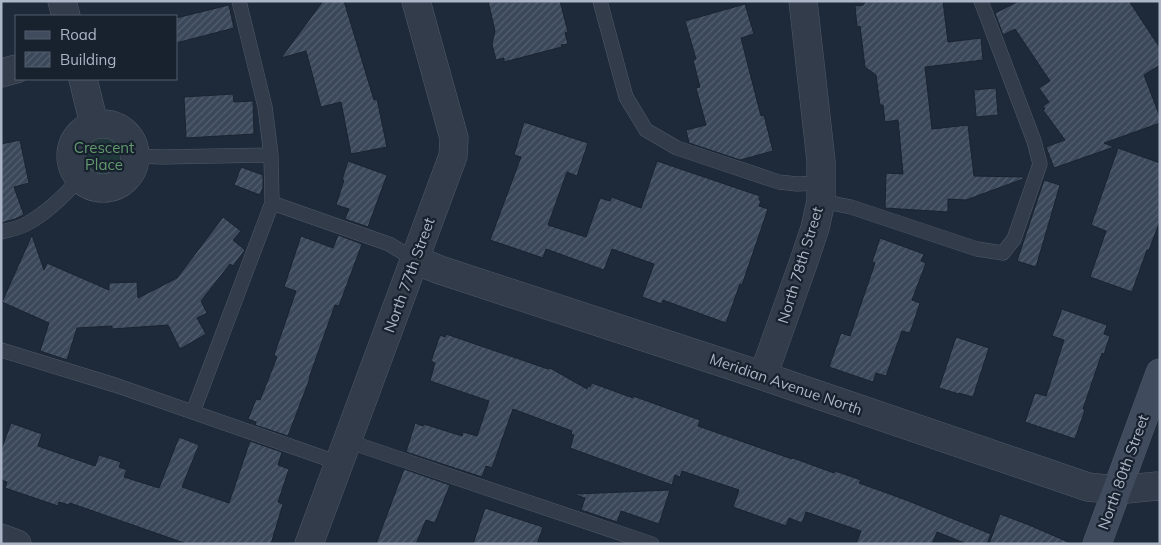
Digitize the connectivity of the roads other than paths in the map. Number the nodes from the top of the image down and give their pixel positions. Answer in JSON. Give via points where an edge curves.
{"nodes":[{"id":1,"x":62,"y":1,"type":"edge"},
{"id":2,"x":239,"y":1,"type":"edge"},
{"id":3,"x":416,"y":1,"type":"edge"},
{"id":4,"x":600,"y":1,"type":"edge"},
{"id":5,"x":803,"y":1,"type":"edge"},
{"id":6,"x":981,"y":1,"type":"edge"},
{"id":7,"x":66,"y":15,"type":"edge"},
{"id":8,"x":15,"y":69,"type":"edge"},
{"id":9,"x":1,"y":73,"type":"edge"},
{"id":10,"x":83,"y":80,"type":"edge"},
{"id":11,"x":94,"y":124,"type":"junction"},
{"id":12,"x":271,"y":155,"type":"junction"},
{"id":13,"x":136,"y":156,"type":"junction"},
{"id":14,"x":80,"y":178,"type":"junction"},
{"id":15,"x":821,"y":192,"type":"junction"},
{"id":16,"x":272,"y":203,"type":"junction"},
{"id":17,"x":1,"y":232,"type":"edge"},
{"id":18,"x":415,"y":260,"type":"junction"},
{"id":19,"x":1,"y":350,"type":"edge"},
{"id":20,"x":1160,"y":373,"type":"edge"},
{"id":21,"x":763,"y":376,"type":"junction"},
{"id":22,"x":193,"y":412,"type":"junction"},
{"id":23,"x":343,"y":452,"type":"junction"},
{"id":24,"x":1160,"y":487,"type":"edge"},
{"id":25,"x":1117,"y":490,"type":"junction"},
{"id":26,"x":1,"y":538,"type":"edge"},
{"id":27,"x":17,"y":544,"type":"edge"},
{"id":28,"x":309,"y":544,"type":"edge"},
{"id":29,"x":652,"y":544,"type":"edge"},
{"id":30,"x":1097,"y":544,"type":"edge"}],
"edges":[{"from":1,"to":7,"type":"street"},
{"from":2,"to":12,"type":"lane","via":[[265,107]]},
{"from":3,"to":18,"type":"street","name":"North 77th Street","via":[[454,138],[453,156]]},
{"from":4,"to":15,"type":"lane","via":[[626,97],[646,130],[677,148],[779,182]]},
{"from":5,"to":15,"type":"street","name":"North 78th Street","via":[[821,161]]},
{"from":6,"to":15,"type":"lane","via":[[1040,164],[1009,246],[1003,253],[977,249],[851,206]]},
{"from":8,"to":9,"type":"street"},
{"from":10,"to":11,"type":"street"},
{"from":11,"to":13,"type":"street","via":[[121,128],[134,145]]},
{"from":11,"to":14,"type":"street","via":[[80,133],[71,152],[72,163]]},
{"from":12,"to":13,"type":"lane"},
{"from":12,"to":16,"type":"lane"},
{"from":13,"to":14,"type":"street","via":[[129,175],[112,187],[92,186]]},
{"from":14,"to":17,"type":"lane","via":[[62,197],[27,224]]},
{"from":15,"to":21,"type":"street","name":"North 78th Street","via":[[815,228]]},
{"from":16,"to":18,"type":"lane","via":[[389,244]]},
{"from":16,"to":22,"type":"lane"},
{"from":18,"to":21,"type":"street","name":"Meridian Avenue North"},
{"from":18,"to":23,"type":"street","name":"North 77th Street"},
{"from":19,"to":22,"type":"lane"},
{"from":20,"to":25,"type":"street","name":"North 80th Street"},
{"from":21,"to":25,"type":"street","name":"Meridian Avenue North","via":[[1088,487]]},
{"from":22,"to":23,"type":"lane"},
{"from":23,"to":28,"type":"street","name":"North 77th Street"},
{"from":23,"to":29,"type":"lane"},
{"from":24,"to":25,"type":"street","name":"Meridian Avenue North"},
{"from":25,"to":30,"type":"street","name":"North 80th Street"},
{"from":26,"to":27,"type":"street"}]}
